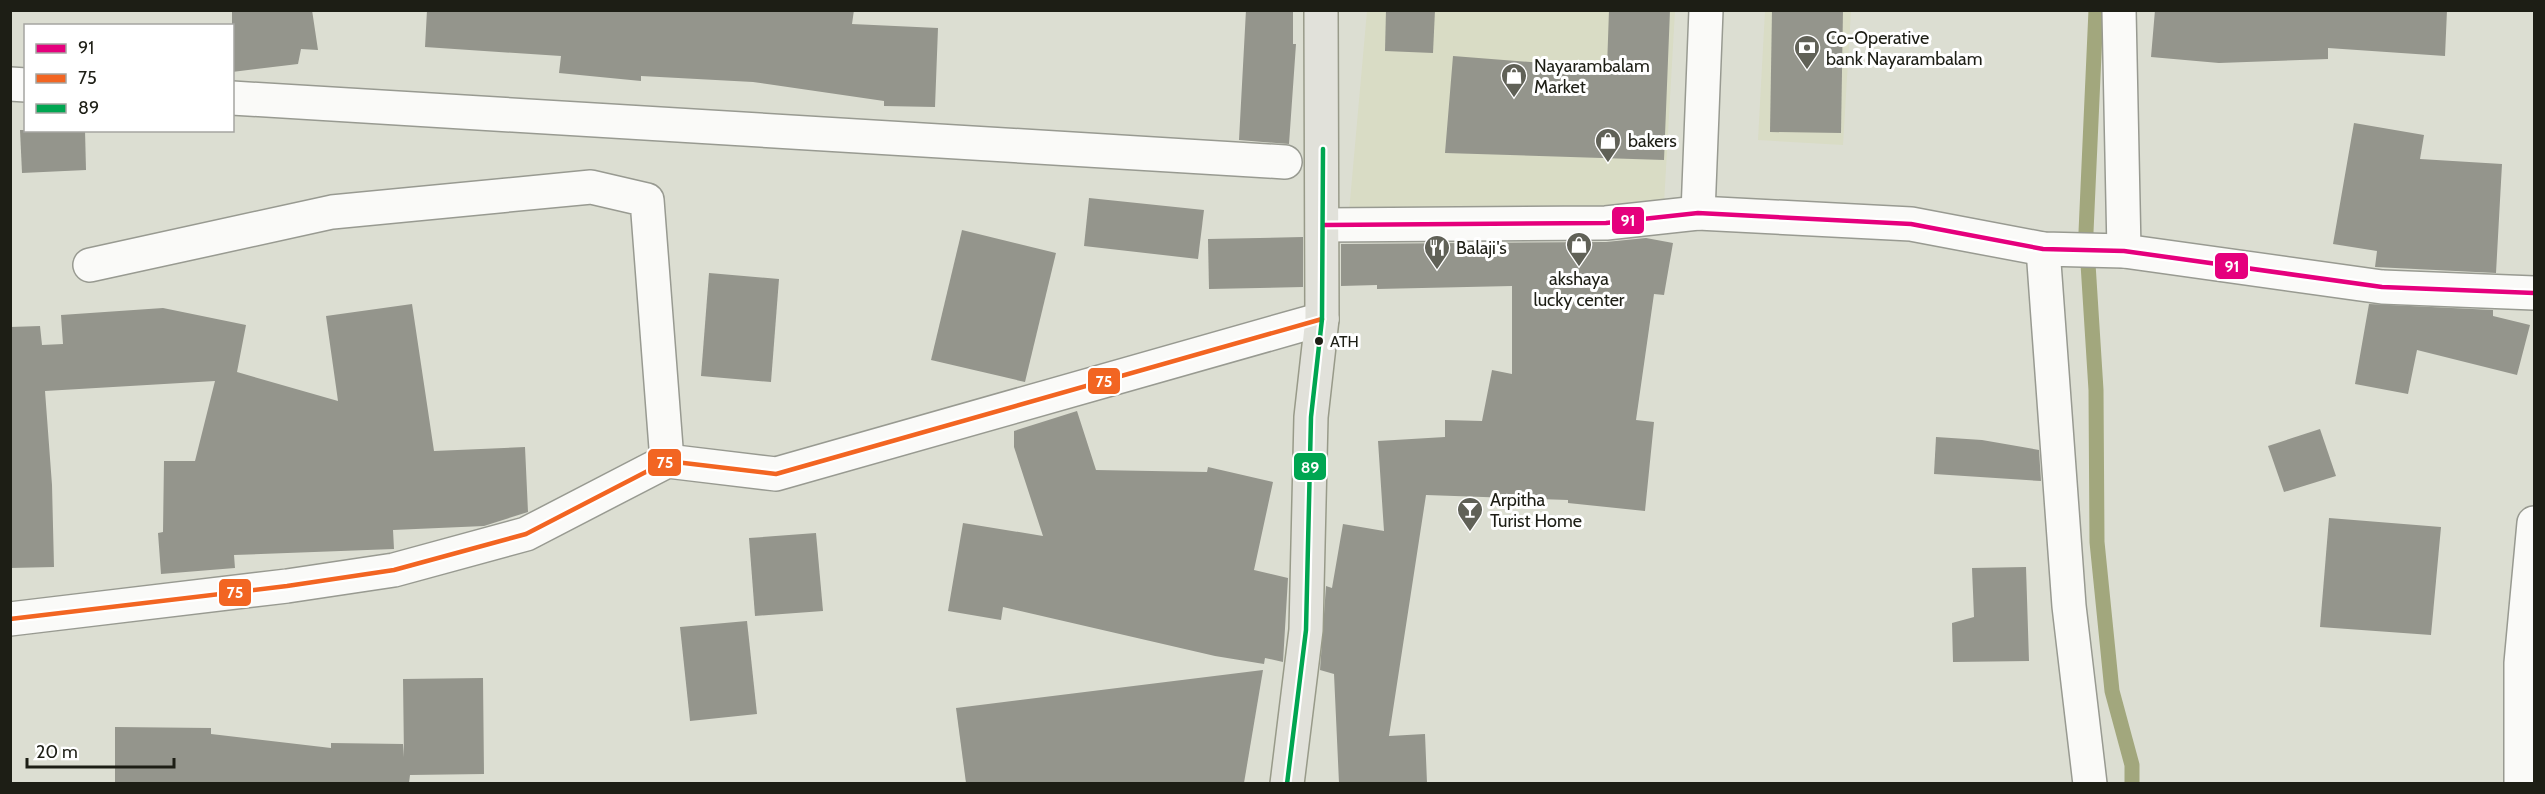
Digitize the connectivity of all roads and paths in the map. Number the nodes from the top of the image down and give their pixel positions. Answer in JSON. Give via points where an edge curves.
{"nodes":[{"id":1,"x":1321,"y":10,"type":"edge"},
{"id":2,"x":1706,"y":10,"type":"edge"},
{"id":3,"x":2119,"y":10,"type":"edge"},
{"id":4,"x":234,"y":98,"type":"edge"},
{"id":5,"x":1285,"y":162,"type":"dead end"},
{"id":6,"x":1698,"y":213,"type":"junction"},
{"id":7,"x":1324,"y":225,"type":"junction"},
{"id":8,"x":2052,"y":250,"type":"junction"},
{"id":9,"x":2124,"y":251,"type":"junction"},
{"id":10,"x":90,"y":265,"type":"dead end"},
{"id":11,"x":2535,"y":293,"type":"edge"},
{"id":12,"x":1322,"y":319,"type":"junction"},
{"id":13,"x":667,"y":461,"type":"junction"},
{"id":14,"x":2535,"y":523,"type":"edge"},
{"id":15,"x":10,"y":619,"type":"edge"},
{"id":16,"x":1287,"y":783,"type":"edge"},
{"id":17,"x":2090,"y":783,"type":"edge"},
{"id":18,"x":2521,"y":783,"type":"edge"}],
"edges":[{"from":1,"to":7,"type":"main road"},
{"from":2,"to":6,"type":"street"},
{"from":3,"to":9,"type":"street"},
{"from":4,"to":5,"type":"street"},
{"from":6,"to":7,"type":"street","via":[[1606,223]]},
{"from":6,"to":8,"type":"street","via":[[1911,225]]},
{"from":7,"to":12,"type":"main road"},
{"from":8,"to":9,"type":"street"},
{"from":8,"to":17,"type":"street","via":[[2069,606]]},
{"from":9,"to":11,"type":"street","via":[[2382,287]]},
{"from":10,"to":13,"type":"street","via":[[332,212],[591,187],[647,200]]},
{"from":12,"to":13,"type":"street","via":[[776,474]]},
{"from":12,"to":16,"type":"main road","via":[[1311,417],[1306,630]]},
{"from":13,"to":15,"type":"street","via":[[526,534],[394,570]]},
{"from":14,"to":18,"type":"street","via":[[2522,663]]}]}
